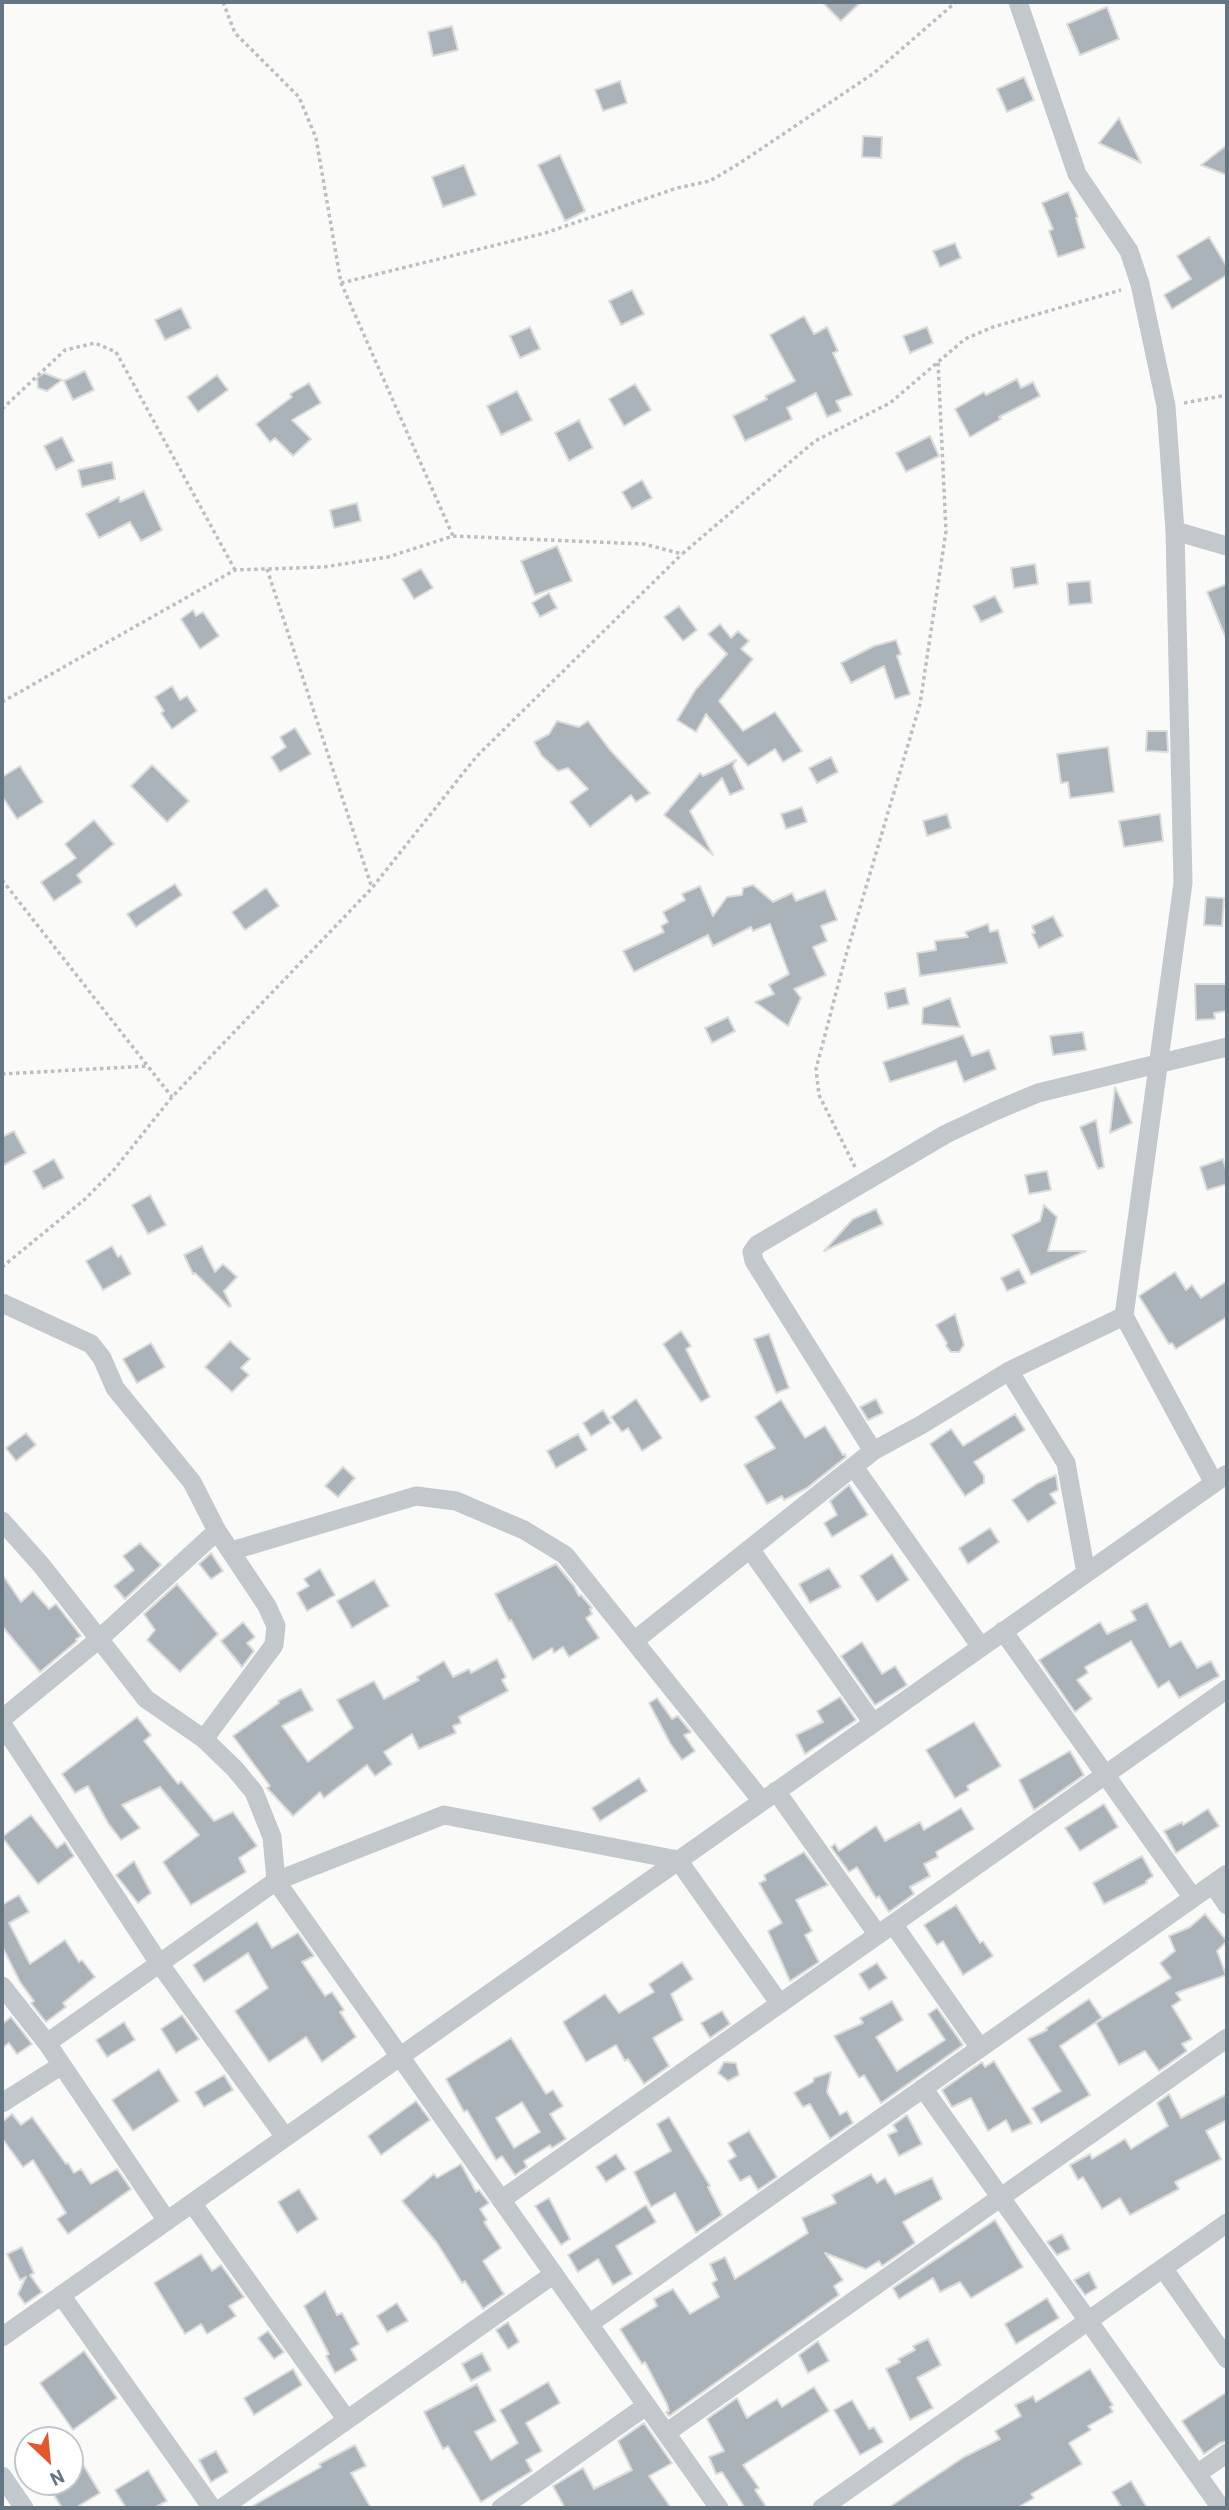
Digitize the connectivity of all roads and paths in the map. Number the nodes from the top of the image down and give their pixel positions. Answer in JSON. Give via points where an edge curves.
{"nodes":[{"id":1,"x":223,"y":2,"type":"edge"},
{"id":2,"x":956,"y":2,"type":"edge"},
{"id":3,"x":1018,"y":2,"type":"edge"},
{"id":4,"x":341,"y":283,"type":"junction"},
{"id":5,"x":1140,"y":284,"type":"junction"},
{"id":6,"x":938,"y":362,"type":"junction"},
{"id":7,"x":1227,"y":396,"type":"edge"},
{"id":8,"x":1166,"y":406,"type":"junction"},
{"id":9,"x":2,"y":409,"type":"edge"},
{"id":10,"x":1175,"y":531,"type":"junction"},
{"id":11,"x":453,"y":536,"type":"junction"},
{"id":12,"x":1227,"y":546,"type":"edge"},
{"id":13,"x":682,"y":554,"type":"junction"},
{"id":14,"x":268,"y":569,"type":"junction"},
{"id":15,"x":235,"y":570,"type":"junction"},
{"id":16,"x":2,"y":702,"type":"edge"},
{"id":17,"x":2,"y":880,"type":"edge"},
{"id":18,"x":372,"y":888,"type":"junction"},
{"id":19,"x":1227,"y":1047,"type":"edge"},
{"id":20,"x":1158,"y":1065,"type":"junction"},
{"id":21,"x":148,"y":1066,"type":"junction"},
{"id":22,"x":2,"y":1074,"type":"edge"},
{"id":23,"x":172,"y":1097,"type":"junction"},
{"id":24,"x":863,"y":1183,"type":"junction"},
{"id":25,"x":2,"y":1268,"type":"edge"},
{"id":26,"x":2,"y":1303,"type":"edge"},
{"id":27,"x":1124,"y":1316,"type":"junction"},
{"id":28,"x":1009,"y":1371,"type":"junction"},
{"id":29,"x":873,"y":1451,"type":"junction"},
{"id":30,"x":854,"y":1467,"type":"junction"},
{"id":31,"x":1220,"y":1478,"type":"edge"},
{"id":32,"x":2,"y":1521,"type":"edge"},
{"id":33,"x":217,"y":1531,"type":"junction"},
{"id":34,"x":750,"y":1549,"type":"junction"},
{"id":35,"x":230,"y":1551,"type":"junction"},
{"id":36,"x":1086,"y":1573,"type":"junction"},
{"id":37,"x":1003,"y":1631,"type":"junction"},
{"id":38,"x":98,"y":1640,"type":"junction"},
{"id":39,"x":634,"y":1642,"type":"junction"},
{"id":40,"x":981,"y":1647,"type":"junction"},
{"id":41,"x":1227,"y":1689,"type":"edge"},
{"id":42,"x":2,"y":1722,"type":"edge"},
{"id":43,"x":873,"y":1723,"type":"junction"},
{"id":44,"x":204,"y":1739,"type":"junction"},
{"id":45,"x":1105,"y":1775,"type":"junction"},
{"id":46,"x":769,"y":1796,"type":"junction"},
{"id":47,"x":678,"y":1860,"type":"junction"},
{"id":48,"x":1220,"y":1879,"type":"edge"},
{"id":49,"x":276,"y":1881,"type":"junction"},
{"id":50,"x":1192,"y":1898,"type":"junction"},
{"id":51,"x":1227,"y":1905,"type":"edge"},
{"id":52,"x":885,"y":1930,"type":"junction"},
{"id":53,"x":159,"y":1963,"type":"junction"},
{"id":54,"x":2,"y":1986,"type":"edge"},
{"id":55,"x":780,"y":2004,"type":"junction"},
{"id":56,"x":1227,"y":2038,"type":"edge"},
{"id":57,"x":47,"y":2043,"type":"junction"},
{"id":58,"x":980,"y":2048,"type":"junction"},
{"id":59,"x":400,"y":2057,"type":"junction"},
{"id":60,"x":62,"y":2065,"type":"junction"},
{"id":61,"x":923,"y":2088,"type":"junction"},
{"id":62,"x":2,"y":2103,"type":"edge"},
{"id":63,"x":285,"y":2137,"type":"junction"},
{"id":64,"x":1001,"y":2197,"type":"junction"},
{"id":65,"x":501,"y":2200,"type":"junction"},
{"id":66,"x":192,"y":2203,"type":"junction"},
{"id":67,"x":167,"y":2221,"type":"junction"},
{"id":68,"x":1227,"y":2223,"type":"edge"},
{"id":69,"x":1163,"y":2268,"type":"junction"},
{"id":70,"x":554,"y":2274,"type":"junction"},
{"id":71,"x":61,"y":2295,"type":"junction"},
{"id":72,"x":1088,"y":2321,"type":"junction"},
{"id":73,"x":589,"y":2324,"type":"junction"},
{"id":74,"x":2,"y":2337,"type":"edge"},
{"id":75,"x":1227,"y":2359,"type":"edge"},
{"id":76,"x":646,"y":2406,"type":"junction"},
{"id":77,"x":347,"y":2420,"type":"junction"},
{"id":78,"x":666,"y":2433,"type":"junction"},
{"id":79,"x":1227,"y":2453,"type":"edge"},
{"id":80,"x":1197,"y":2474,"type":"junction"},
{"id":81,"x":2,"y":2476,"type":"edge"},
{"id":82,"x":230,"y":2506,"type":"edge"},
{"id":83,"x":24,"y":2508,"type":"edge"},
{"id":84,"x":212,"y":2508,"type":"edge"},
{"id":85,"x":501,"y":2508,"type":"edge"},
{"id":86,"x":719,"y":2508,"type":"edge"},
{"id":87,"x":822,"y":2508,"type":"edge"},
{"id":88,"x":1221,"y":2508,"type":"edge"}],
"edges":[{"from":1,"to":4,"type":"path","via":[[234,33],[299,97],[316,138]]},
{"from":2,"to":4,"type":"path","via":[[874,73],[710,181],[545,233]]},
{"from":3,"to":5,"type":"street","via":[[1077,174],[1129,251]]},
{"from":4,"to":11,"type":"path"},
{"from":5,"to":6,"type":"path","via":[[993,327],[965,339]]},
{"from":5,"to":8,"type":"street"},
{"from":6,"to":13,"type":"path","via":[[890,404],[815,441]]},
{"from":6,"to":24,"type":"path","via":[[946,531],[920,704],[816,1069],[819,1095]]},
{"from":7,"to":8,"type":"path"},
{"from":8,"to":10,"type":"street"},
{"from":9,"to":15,"type":"path","via":[[65,350],[95,343],[116,352]]},
{"from":10,"to":12,"type":"street"},
{"from":10,"to":20,"type":"street","via":[[1183,883]]},
{"from":11,"to":13,"type":"path","via":[[644,544]]},
{"from":11,"to":14,"type":"path","via":[[388,556],[324,567]]},
{"from":13,"to":18,"type":"path","via":[[476,757]]},
{"from":14,"to":15,"type":"path"},
{"from":14,"to":18,"type":"path"},
{"from":15,"to":16,"type":"path"},
{"from":17,"to":21,"type":"path"},
{"from":18,"to":23,"type":"path"},
{"from":19,"to":20,"type":"street"},
{"from":20,"to":24,"type":"street","via":[[1038,1093],[946,1134]]},
{"from":20,"to":27,"type":"street"},
{"from":21,"to":22,"type":"path"},
{"from":21,"to":23,"type":"path"},
{"from":23,"to":25,"type":"path","via":[[100,1184]]},
{"from":24,"to":29,"type":"street","via":[[752,1252]]},
{"from":26,"to":33,"type":"street","via":[[91,1344],[115,1388],[192,1482]]},
{"from":27,"to":28,"type":"street"},
{"from":27,"to":31,"type":"street"},
{"from":28,"to":29,"type":"street"},
{"from":28,"to":36,"type":"street","via":[[1066,1463]]},
{"from":29,"to":30,"type":"street"},
{"from":30,"to":34,"type":"street"},
{"from":30,"to":40,"type":"street"},
{"from":31,"to":36,"type":"street"},
{"from":32,"to":38,"type":"street"},
{"from":33,"to":35,"type":"street"},
{"from":33,"to":38,"type":"street"},
{"from":34,"to":39,"type":"street"},
{"from":34,"to":43,"type":"street"},
{"from":35,"to":39,"type":"street","via":[[416,1496],[456,1501],[524,1530],[565,1555]]},
{"from":35,"to":44,"type":"street","via":[[267,1606],[276,1626],[274,1645]]},
{"from":36,"to":37,"type":"street"},
{"from":37,"to":40,"type":"street"},
{"from":37,"to":45,"type":"street"},
{"from":38,"to":42,"type":"street"},
{"from":38,"to":44,"type":"street","via":[[146,1699]]},
{"from":39,"to":46,"type":"street"},
{"from":40,"to":43,"type":"street"},
{"from":41,"to":45,"type":"street"},
{"from":42,"to":53,"type":"street"},
{"from":43,"to":46,"type":"street"},
{"from":44,"to":49,"type":"street","via":[[254,1792],[272,1837]]},
{"from":45,"to":50,"type":"street"},
{"from":45,"to":52,"type":"street"},
{"from":46,"to":47,"type":"street"},
{"from":46,"to":52,"type":"street"},
{"from":47,"to":49,"type":"street","via":[[444,1815]]},
{"from":47,"to":55,"type":"street"},
{"from":47,"to":59,"type":"street"},
{"from":48,"to":50,"type":"street"},
{"from":48,"to":51,"type":"street"},
{"from":49,"to":53,"type":"street"},
{"from":49,"to":59,"type":"street"},
{"from":50,"to":58,"type":"street"},
{"from":52,"to":55,"type":"street"},
{"from":52,"to":58,"type":"street"},
{"from":53,"to":57,"type":"street"},
{"from":53,"to":63,"type":"street"},
{"from":54,"to":57,"type":"street"},
{"from":55,"to":65,"type":"street"},
{"from":56,"to":64,"type":"street"},
{"from":57,"to":60,"type":"street"},
{"from":58,"to":61,"type":"street"},
{"from":59,"to":63,"type":"street"},
{"from":59,"to":65,"type":"street"},
{"from":60,"to":62,"type":"street"},
{"from":60,"to":67,"type":"street"},
{"from":61,"to":64,"type":"street"},
{"from":61,"to":73,"type":"street"},
{"from":63,"to":66,"type":"street"},
{"from":64,"to":72,"type":"street"},
{"from":64,"to":78,"type":"street"},
{"from":65,"to":70,"type":"street"},
{"from":66,"to":67,"type":"street"},
{"from":66,"to":77,"type":"street"},
{"from":67,"to":71,"type":"street"},
{"from":68,"to":69,"type":"street"},
{"from":69,"to":72,"type":"street"},
{"from":69,"to":75,"type":"street"},
{"from":70,"to":73,"type":"street"},
{"from":70,"to":77,"type":"street"},
{"from":71,"to":74,"type":"street"},
{"from":71,"to":84,"type":"street"},
{"from":72,"to":80,"type":"street"},
{"from":72,"to":87,"type":"street"},
{"from":73,"to":76,"type":"street"},
{"from":76,"to":78,"type":"street"},
{"from":76,"to":85,"type":"street"},
{"from":77,"to":82,"type":"street"},
{"from":78,"to":86,"type":"street"},
{"from":79,"to":80,"type":"street"},
{"from":80,"to":88,"type":"street"},
{"from":81,"to":83,"type":"street"}]}
